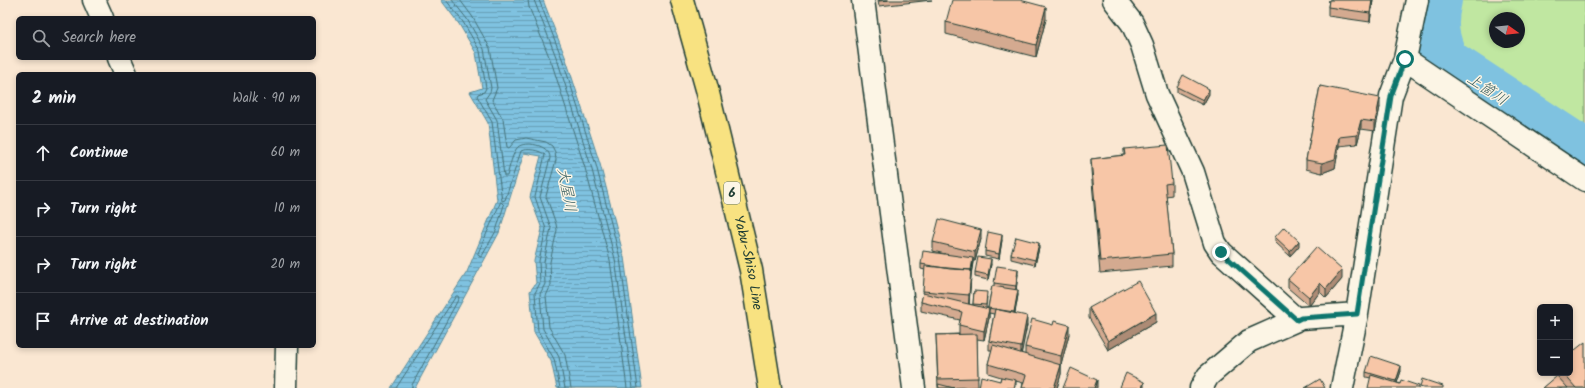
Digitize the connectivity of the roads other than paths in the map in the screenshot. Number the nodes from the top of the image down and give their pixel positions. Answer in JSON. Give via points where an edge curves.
{"nodes":[{"id":1,"x":94,"y":0,"type":"edge"},
{"id":2,"x":682,"y":0,"type":"edge"},
{"id":3,"x":863,"y":0,"type":"edge"},
{"id":4,"x":1114,"y":0,"type":"edge"},
{"id":5,"x":1417,"y":0,"type":"edge"},
{"id":6,"x":101,"y":16,"type":"edge"},
{"id":7,"x":1405,"y":59,"type":"junction"},
{"id":8,"x":120,"y":60,"type":"edge"},
{"id":9,"x":125,"y":72,"type":"edge"},
{"id":10,"x":1585,"y":180,"type":"edge"},
{"id":11,"x":1357,"y":314,"type":"junction"},
{"id":12,"x":1297,"y":320,"type":"junction"},
{"id":13,"x":287,"y":348,"type":"edge"},
{"id":14,"x":286,"y":388,"type":"edge"},
{"id":15,"x":770,"y":388,"type":"edge"},
{"id":16,"x":914,"y":388,"type":"edge"},
{"id":17,"x":1201,"y":388,"type":"edge"},
{"id":18,"x":1342,"y":388,"type":"edge"}],
"edges":[{"from":1,"to":6,"type":"street"},
{"from":2,"to":15,"type":"main road","name":"Yabu-Shiso Line","number":"6","via":[[707,89],[751,270]]},
{"from":3,"to":16,"type":"street"},
{"from":4,"to":12,"type":"street","via":[[1132,23],[1140,40],[1157,94],[1193,172],[1215,242],[1221,252]]},
{"from":5,"to":7,"type":"street"},
{"from":7,"to":10,"type":"street"},
{"from":7,"to":11,"type":"street","via":[[1391,96]]},
{"from":8,"to":9,"type":"street"},
{"from":11,"to":12,"type":"street"},
{"from":11,"to":18,"type":"street"},
{"from":12,"to":17,"type":"street","via":[[1249,341],[1208,376]]},
{"from":13,"to":14,"type":"street"}]}
